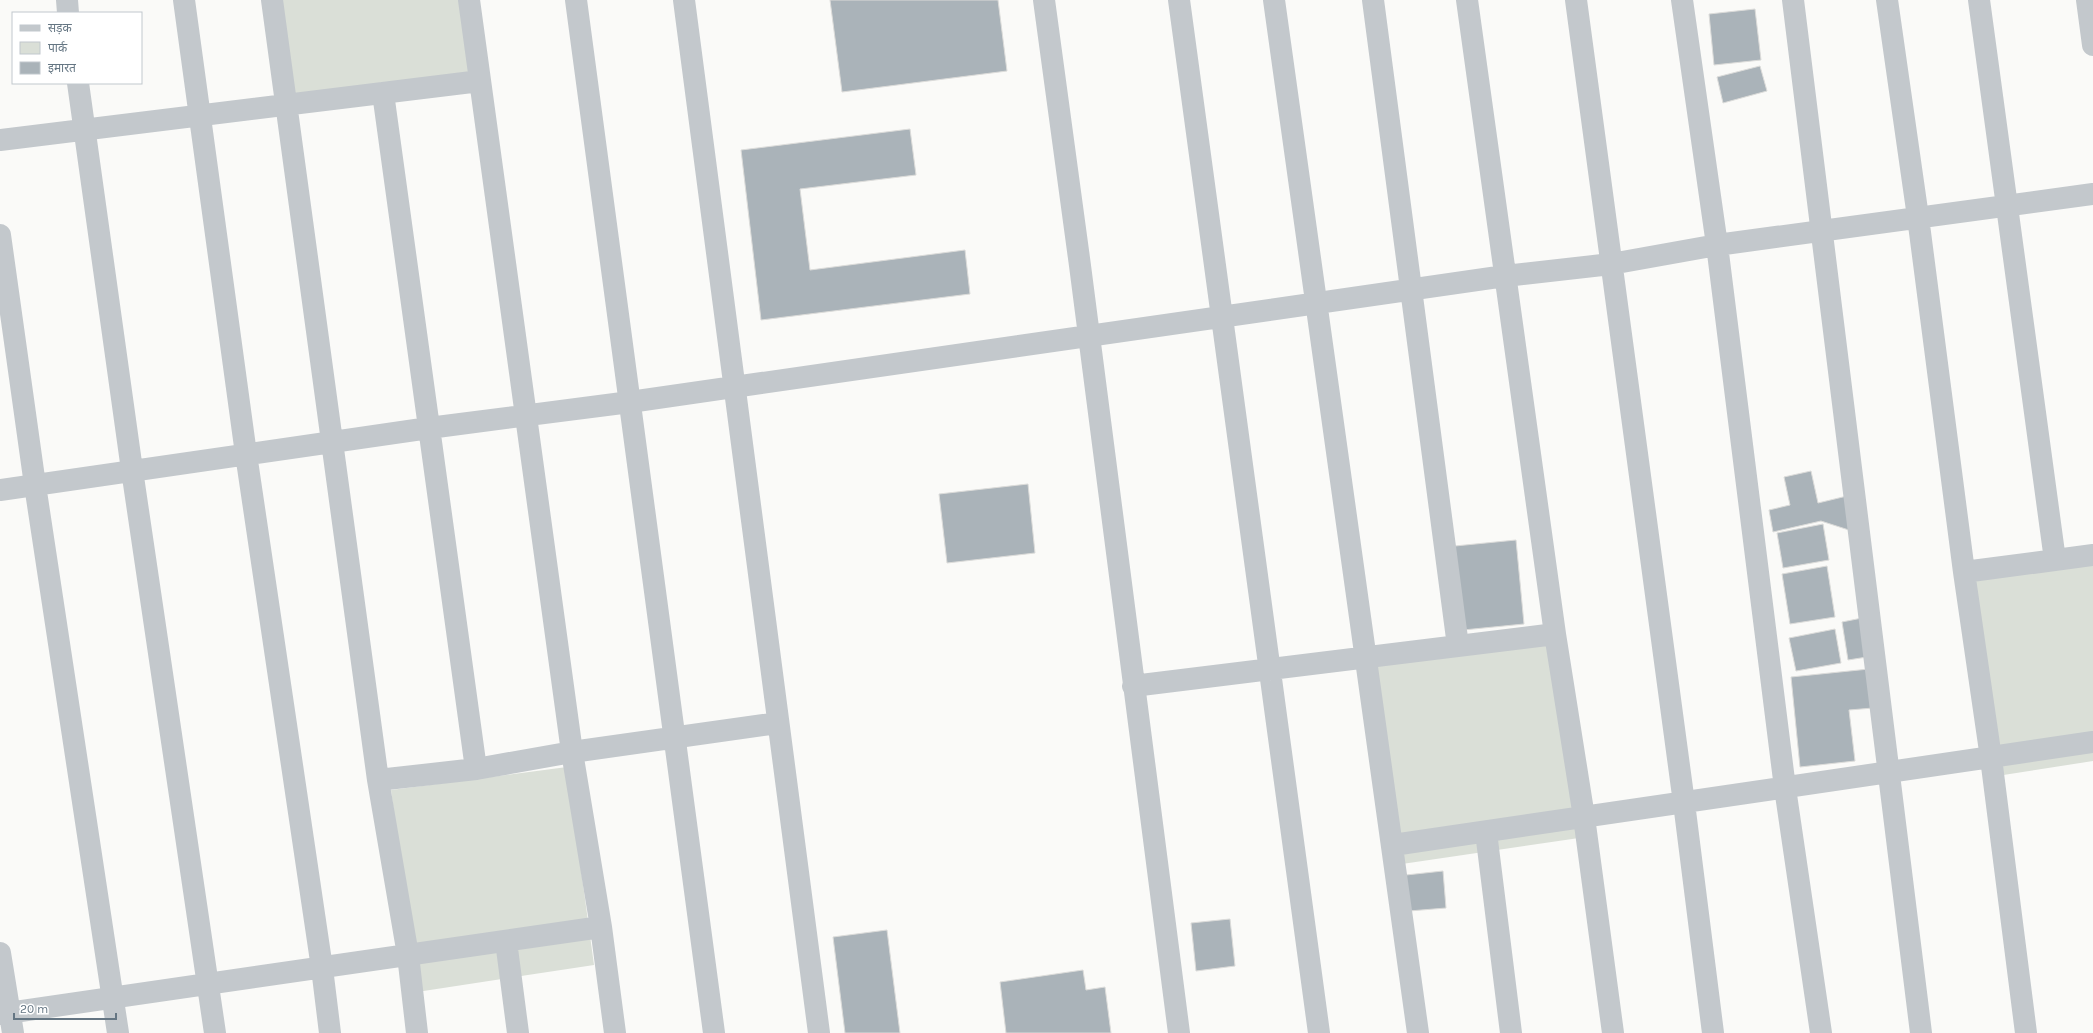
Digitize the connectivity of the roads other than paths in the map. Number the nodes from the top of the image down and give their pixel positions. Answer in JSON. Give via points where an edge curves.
{"nodes":[{"id":1,"x":67,"y":0,"type":"edge"},
{"id":2,"x":184,"y":0,"type":"edge"},
{"id":3,"x":272,"y":0,"type":"edge"},
{"id":4,"x":469,"y":0,"type":"edge"},
{"id":5,"x":576,"y":0,"type":"edge"},
{"id":6,"x":684,"y":0,"type":"edge"},
{"id":7,"x":1044,"y":0,"type":"edge"},
{"id":8,"x":1179,"y":0,"type":"edge"},
{"id":9,"x":1274,"y":0,"type":"edge"},
{"id":10,"x":1372,"y":0,"type":"edge"},
{"id":11,"x":1467,"y":0,"type":"edge"},
{"id":12,"x":1576,"y":0,"type":"edge"},
{"id":13,"x":1682,"y":0,"type":"edge"},
{"id":14,"x":1793,"y":0,"type":"edge"},
{"id":15,"x":1886,"y":0,"type":"edge"},
{"id":16,"x":1979,"y":0,"type":"edge"},
{"id":17,"x":2087,"y":0,"type":"edge"},
{"id":18,"x":68,"y":12,"type":"edge"},
{"id":19,"x":2093,"y":45,"type":"edge"},
{"id":20,"x":480,"y":82,"type":"junction"},
{"id":21,"x":78,"y":84,"type":"edge"},
{"id":22,"x":383,"y":93,"type":"junction"},
{"id":23,"x":286,"y":104,"type":"junction"},
{"id":24,"x":200,"y":115,"type":"junction"},
{"id":25,"x":84,"y":129,"type":"junction"},
{"id":26,"x":0,"y":140,"type":"edge"},
{"id":27,"x":2093,"y":194,"type":"edge"},
{"id":28,"x":2006,"y":205,"type":"junction"},
{"id":29,"x":1918,"y":218,"type":"junction"},
{"id":30,"x":1821,"y":231,"type":"junction"},
{"id":31,"x":0,"y":235,"type":"edge"},
{"id":32,"x":1717,"y":245,"type":"junction"},
{"id":33,"x":1610,"y":264,"type":"junction"},
{"id":34,"x":1505,"y":276,"type":"junction"},
{"id":35,"x":1411,"y":289,"type":"junction"},
{"id":36,"x":1316,"y":303,"type":"junction"},
{"id":37,"x":1222,"y":317,"type":"junction"},
{"id":38,"x":1090,"y":334,"type":"junction"},
{"id":39,"x":734,"y":385,"type":"junction"},
{"id":40,"x":630,"y":402,"type":"junction"},
{"id":41,"x":526,"y":415,"type":"junction"},
{"id":42,"x":430,"y":428,"type":"junction"},
{"id":43,"x":332,"y":442,"type":"junction"},
{"id":44,"x":246,"y":454,"type":"junction"},
{"id":45,"x":132,"y":470,"type":"junction"},
{"id":46,"x":35,"y":485,"type":"junction"},
{"id":47,"x":0,"y":490,"type":"edge"},
{"id":48,"x":2093,"y":555,"type":"edge"},
{"id":49,"x":2055,"y":560,"type":"junction"},
{"id":50,"x":1964,"y":572,"type":"junction"},
{"id":51,"x":1555,"y":634,"type":"junction"},
{"id":52,"x":1458,"y":646,"type":"junction"},
{"id":53,"x":1364,"y":658,"type":"junction"},
{"id":54,"x":1270,"y":669,"type":"junction"},
{"id":55,"x":1133,"y":686,"type":"junction"},
{"id":56,"x":778,"y":723,"type":"junction"},
{"id":57,"x":675,"y":739,"type":"junction"},
{"id":58,"x":2093,"y":743,"type":"edge"},
{"id":59,"x":572,"y":752,"type":"junction"},
{"id":60,"x":1991,"y":758,"type":"junction"},
{"id":61,"x":476,"y":768,"type":"junction"},
{"id":62,"x":1889,"y":773,"type":"junction"},
{"id":63,"x":378,"y":780,"type":"junction"},
{"id":64,"x":1785,"y":788,"type":"junction"},
{"id":65,"x":1684,"y":803,"type":"junction"},
{"id":66,"x":1584,"y":817,"type":"junction"},
{"id":67,"x":1486,"y":832,"type":"junction"},
{"id":68,"x":1393,"y":845,"type":"junction"},
{"id":69,"x":601,"y":927,"type":"junction"},
{"id":70,"x":506,"y":941,"type":"junction"},
{"id":71,"x":0,"y":953,"type":"edge"},
{"id":72,"x":408,"y":955,"type":"junction"},
{"id":73,"x":322,"y":968,"type":"junction"},
{"id":74,"x":209,"y":984,"type":"junction"},
{"id":75,"x":114,"y":998,"type":"junction"},
{"id":76,"x":8,"y":1020,"type":"edge"},
{"id":77,"x":118,"y":1033,"type":"edge"},
{"id":78,"x":215,"y":1033,"type":"edge"},
{"id":79,"x":330,"y":1033,"type":"edge"},
{"id":80,"x":417,"y":1033,"type":"edge"},
{"id":81,"x":518,"y":1033,"type":"edge"},
{"id":82,"x":614,"y":1033,"type":"edge"},
{"id":83,"x":714,"y":1033,"type":"edge"},
{"id":84,"x":819,"y":1033,"type":"edge"},
{"id":85,"x":1179,"y":1033,"type":"edge"},
{"id":86,"x":1319,"y":1033,"type":"edge"},
{"id":87,"x":1418,"y":1033,"type":"edge"},
{"id":88,"x":1511,"y":1033,"type":"edge"},
{"id":89,"x":1613,"y":1033,"type":"edge"},
{"id":90,"x":1713,"y":1033,"type":"edge"},
{"id":91,"x":1821,"y":1033,"type":"edge"},
{"id":92,"x":1921,"y":1033,"type":"edge"},
{"id":93,"x":2026,"y":1033,"type":"edge"}],
"edges":[{"from":1,"to":18,"type":"street"},
{"from":2,"to":24,"type":"street"},
{"from":3,"to":23,"type":"street"},
{"from":4,"to":20,"type":"street"},
{"from":5,"to":40,"type":"street"},
{"from":6,"to":39,"type":"street"},
{"from":7,"to":38,"type":"street"},
{"from":8,"to":37,"type":"street"},
{"from":9,"to":36,"type":"street"},
{"from":10,"to":35,"type":"street"},
{"from":11,"to":34,"type":"street"},
{"from":12,"to":33,"type":"street"},
{"from":13,"to":32,"type":"street"},
{"from":14,"to":30,"type":"street"},
{"from":15,"to":29,"type":"street"},
{"from":16,"to":28,"type":"street"},
{"from":17,"to":19,"type":"street"},
{"from":20,"to":22,"type":"street"},
{"from":20,"to":41,"type":"street"},
{"from":21,"to":25,"type":"street"},
{"from":22,"to":23,"type":"street"},
{"from":22,"to":42,"type":"street"},
{"from":23,"to":24,"type":"street"},
{"from":23,"to":43,"type":"street"},
{"from":24,"to":25,"type":"street"},
{"from":24,"to":44,"type":"street"},
{"from":25,"to":26,"type":"street"},
{"from":25,"to":45,"type":"street"},
{"from":27,"to":28,"type":"street"},
{"from":28,"to":29,"type":"street"},
{"from":28,"to":49,"type":"street"},
{"from":29,"to":30,"type":"street"},
{"from":29,"to":50,"type":"street"},
{"from":30,"to":32,"type":"street"},
{"from":30,"to":62,"type":"street"},
{"from":31,"to":46,"type":"street"},
{"from":32,"to":33,"type":"street"},
{"from":32,"to":64,"type":"street"},
{"from":33,"to":34,"type":"street"},
{"from":33,"to":65,"type":"street"},
{"from":34,"to":35,"type":"street"},
{"from":34,"to":51,"type":"street"},
{"from":35,"to":36,"type":"street"},
{"from":35,"to":52,"type":"street"},
{"from":36,"to":37,"type":"street"},
{"from":36,"to":53,"type":"street"},
{"from":37,"to":38,"type":"street"},
{"from":37,"to":54,"type":"street"},
{"from":38,"to":39,"type":"street"},
{"from":38,"to":55,"type":"street"},
{"from":39,"to":40,"type":"street"},
{"from":39,"to":56,"type":"street"},
{"from":40,"to":41,"type":"street"},
{"from":40,"to":57,"type":"street"},
{"from":41,"to":42,"type":"street"},
{"from":41,"to":59,"type":"street"},
{"from":42,"to":43,"type":"street"},
{"from":42,"to":61,"type":"street"},
{"from":43,"to":44,"type":"street"},
{"from":43,"to":63,"type":"street"},
{"from":44,"to":45,"type":"street"},
{"from":44,"to":73,"type":"street"},
{"from":45,"to":46,"type":"street"},
{"from":45,"to":74,"type":"street"},
{"from":46,"to":47,"type":"street"},
{"from":46,"to":75,"type":"street"},
{"from":48,"to":49,"type":"street"},
{"from":49,"to":50,"type":"street"},
{"from":50,"to":60,"type":"street"},
{"from":51,"to":52,"type":"street"},
{"from":51,"to":66,"type":"street"},
{"from":52,"to":53,"type":"street"},
{"from":53,"to":54,"type":"street"},
{"from":53,"to":68,"type":"street"},
{"from":54,"to":55,"type":"street"},
{"from":54,"to":86,"type":"street"},
{"from":55,"to":85,"type":"street"},
{"from":56,"to":57,"type":"street"},
{"from":56,"to":84,"type":"street"},
{"from":57,"to":59,"type":"street"},
{"from":57,"to":83,"type":"street"},
{"from":58,"to":60,"type":"street"},
{"from":59,"to":61,"type":"street"},
{"from":59,"to":69,"type":"street"},
{"from":60,"to":62,"type":"street"},
{"from":60,"to":93,"type":"street"},
{"from":61,"to":63,"type":"street"},
{"from":62,"to":64,"type":"street"},
{"from":62,"to":92,"type":"street"},
{"from":63,"to":72,"type":"street"},
{"from":64,"to":65,"type":"street"},
{"from":64,"to":91,"type":"street"},
{"from":65,"to":66,"type":"street"},
{"from":65,"to":90,"type":"street"},
{"from":66,"to":67,"type":"street"},
{"from":66,"to":89,"type":"street"},
{"from":67,"to":68,"type":"street"},
{"from":67,"to":88,"type":"street"},
{"from":68,"to":87,"type":"street"},
{"from":69,"to":70,"type":"street"},
{"from":69,"to":82,"type":"street"},
{"from":70,"to":72,"type":"street"},
{"from":70,"to":81,"type":"street"},
{"from":71,"to":76,"type":"street"},
{"from":72,"to":73,"type":"street"},
{"from":72,"to":80,"type":"street"},
{"from":73,"to":74,"type":"street"},
{"from":73,"to":79,"type":"street"},
{"from":74,"to":75,"type":"street"},
{"from":74,"to":78,"type":"street"},
{"from":75,"to":76,"type":"street"},
{"from":75,"to":77,"type":"street"}]}
